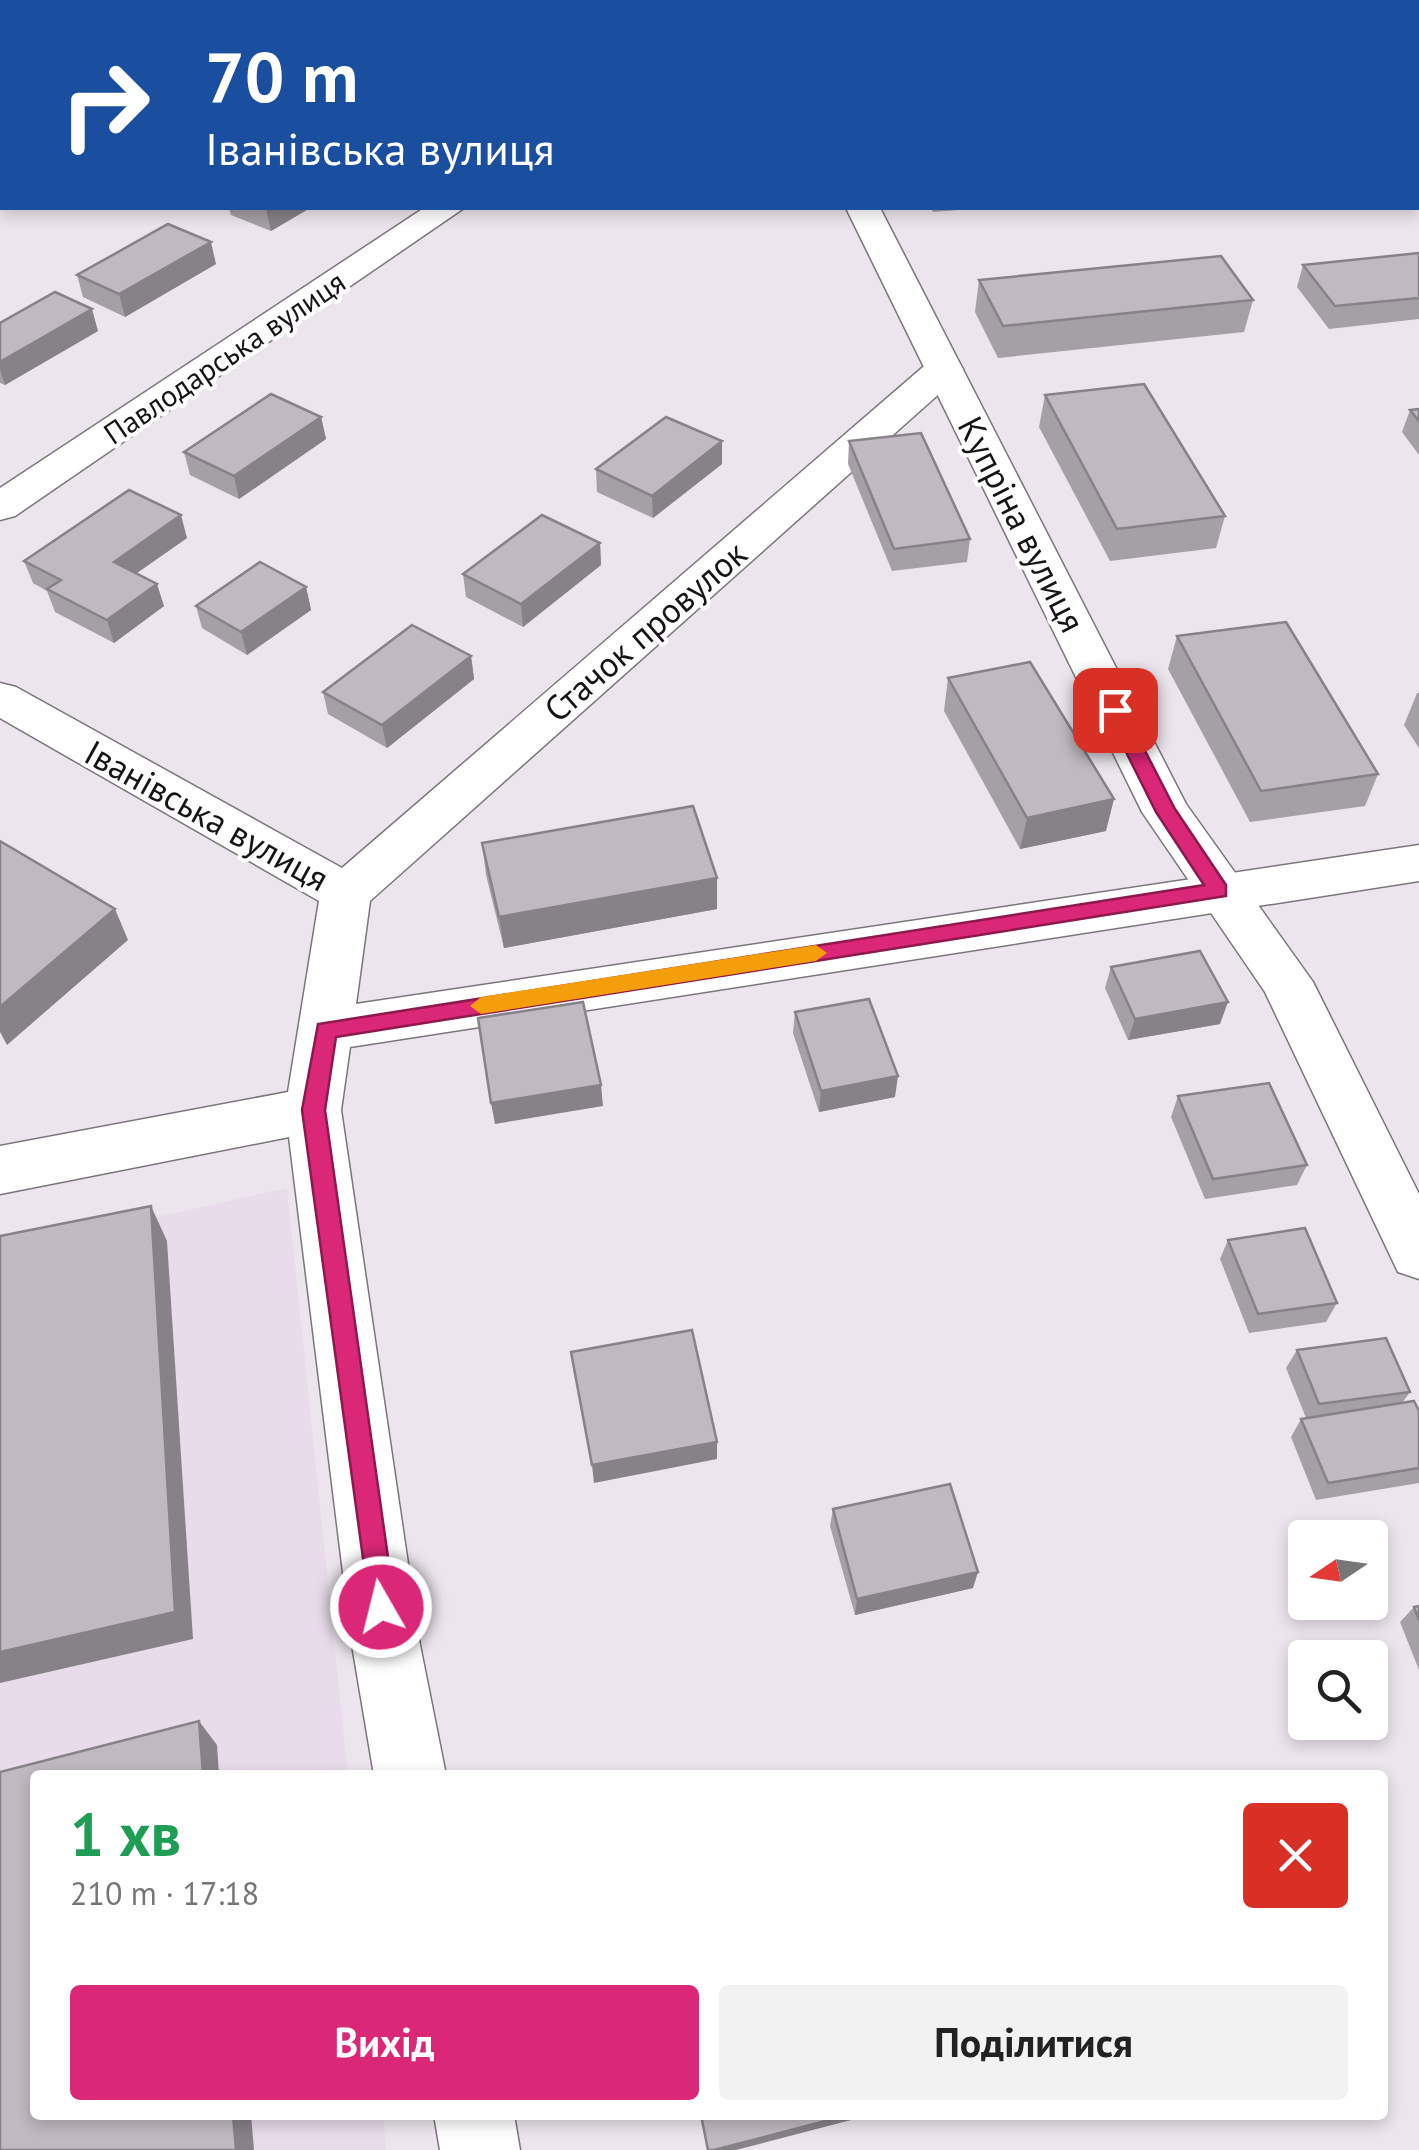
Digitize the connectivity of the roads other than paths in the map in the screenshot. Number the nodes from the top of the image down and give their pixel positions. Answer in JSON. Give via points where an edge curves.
{"nodes":[{"id":1,"x":444,"y":210,"type":"edge"},
{"id":2,"x":864,"y":210,"type":"edge"},
{"id":3,"x":944,"y":368,"type":"junction"},
{"id":4,"x":0,"y":507,"type":"edge"},
{"id":5,"x":0,"y":698,"type":"edge"},
{"id":6,"x":1419,"y":863,"type":"edge"},
{"id":7,"x":1219,"y":890,"type":"junction"},
{"id":8,"x":346,"y":893,"type":"junction"},
{"id":9,"x":326,"y":1030,"type":"junction"},
{"id":10,"x":313,"y":1110,"type":"junction"},
{"id":11,"x":0,"y":1170,"type":"edge"},
{"id":12,"x":1419,"y":1254,"type":"edge"},
{"id":13,"x":409,"y":1770,"type":"edge"},
{"id":14,"x":475,"y":2120,"type":"edge"},
{"id":15,"x":480,"y":2150,"type":"edge"}],
"edges":[{"from":1,"to":4,"type":"street","name":"Павлодарська вулиця"},
{"from":2,"to":3,"type":"street","name":"Купріна вулиця"},
{"from":3,"to":7,"type":"street","name":"Купріна вулиця","via":[[1166,812]]},
{"from":3,"to":8,"type":"street","name":"Стачок провулок"},
{"from":5,"to":8,"type":"street","name":"Іванівська вулиця"},
{"from":6,"to":7,"type":"street"},
{"from":7,"to":9,"type":"street"},
{"from":7,"to":12,"type":"street","name":"Купріна вулиця","via":[[1287,982]]},
{"from":8,"to":9,"type":"street","name":"Іванівська вулиця"},
{"from":9,"to":10,"type":"street","name":"Іванівська вулиця"},
{"from":10,"to":11,"type":"street"},
{"from":10,"to":13,"type":"street","name":"Іванівська вулиця"},
{"from":14,"to":15,"type":"street"}]}
